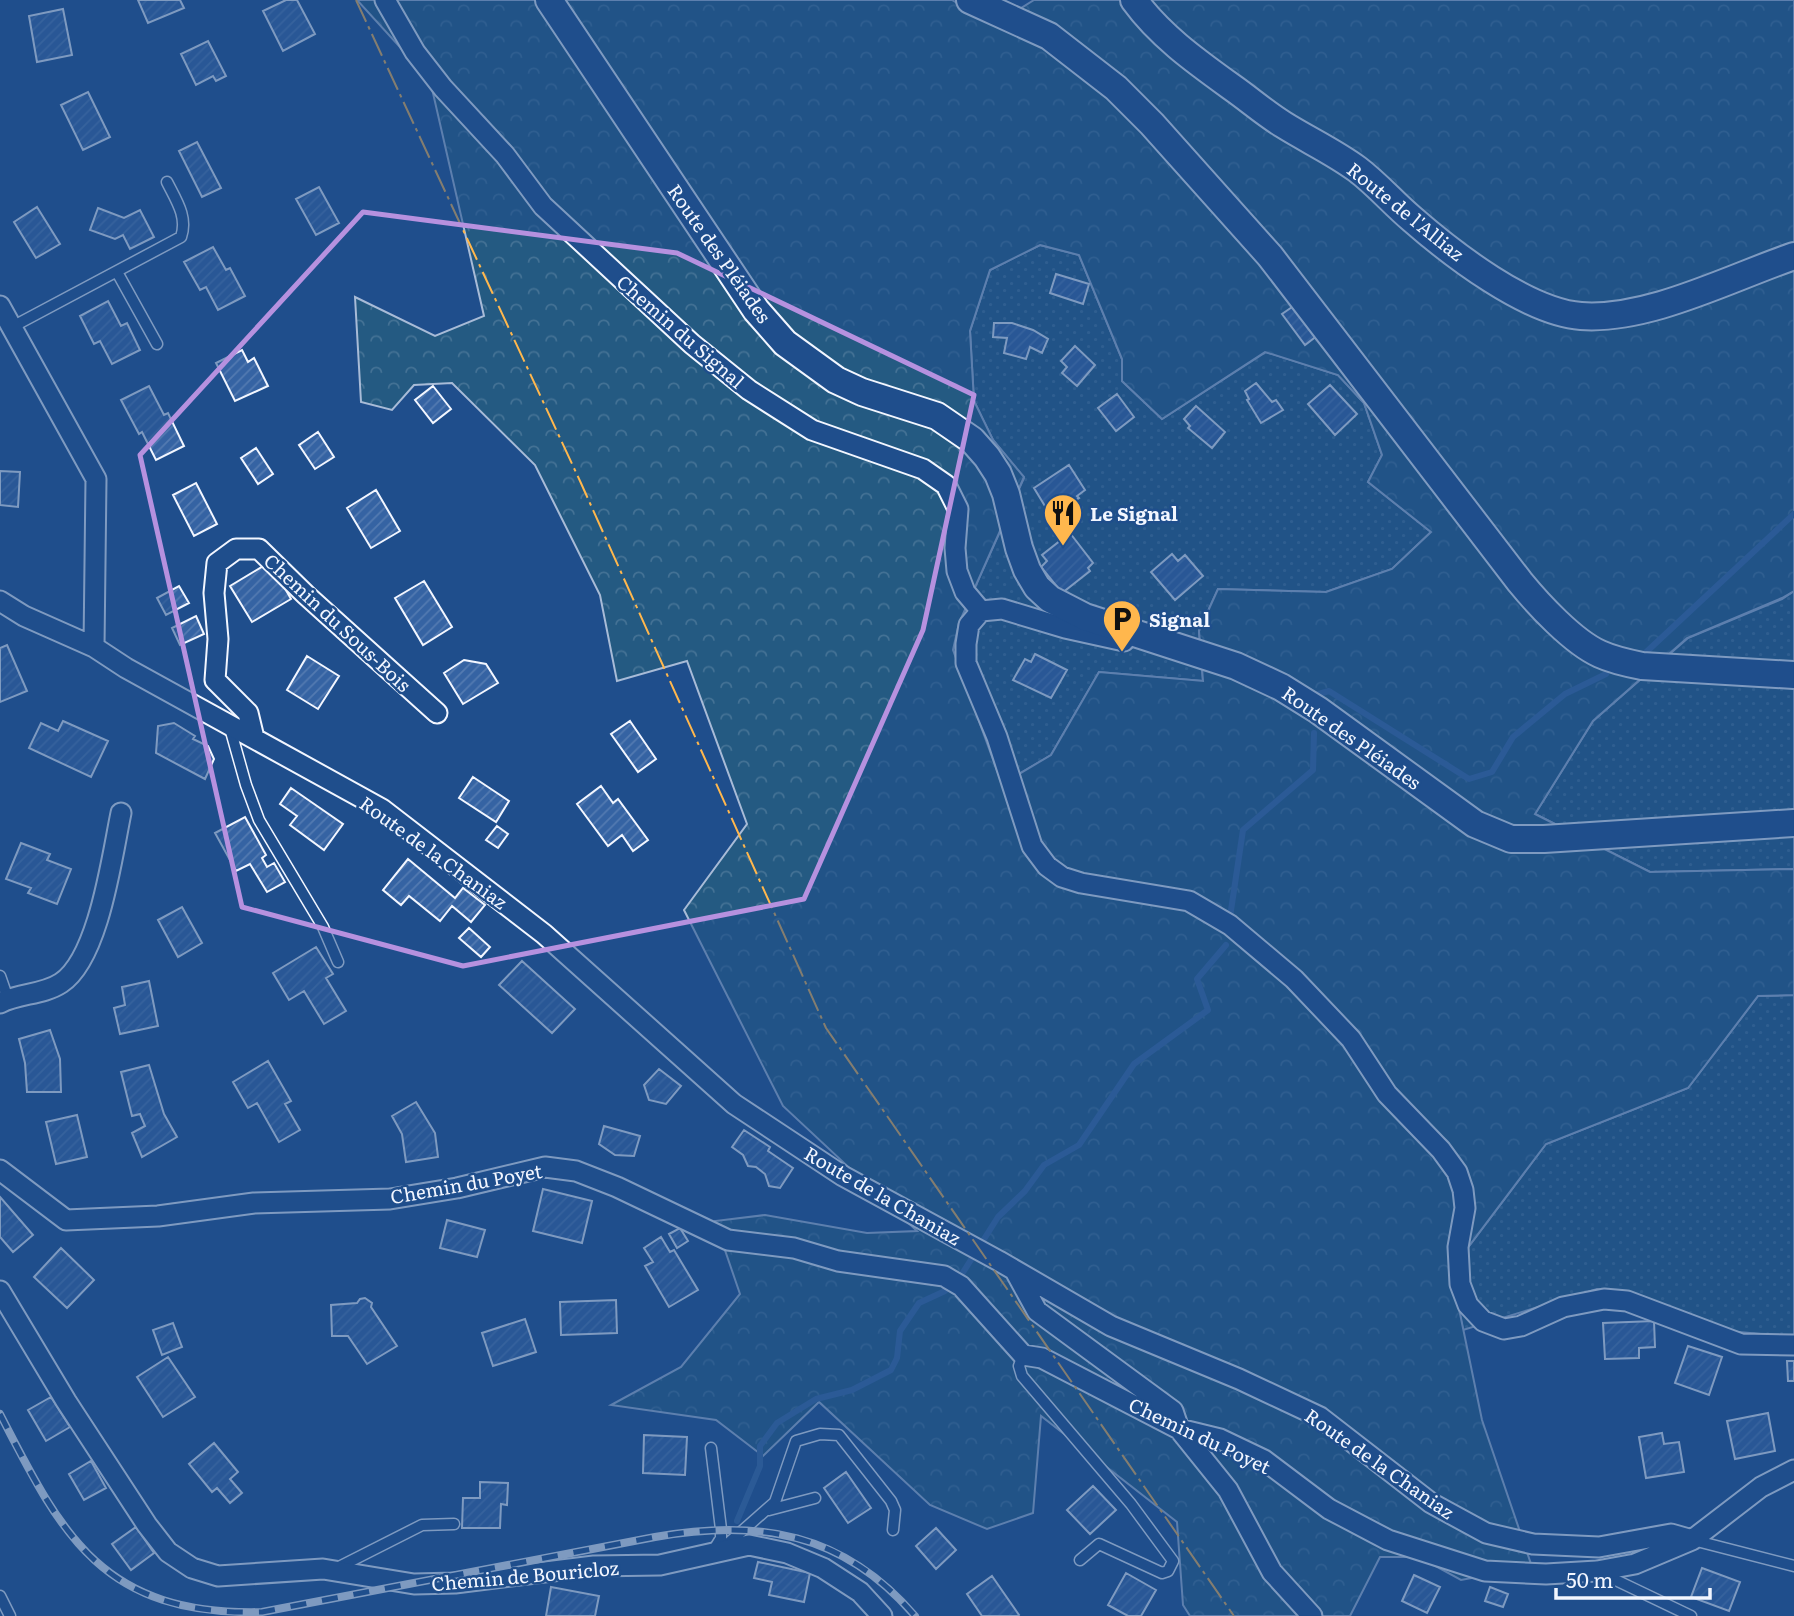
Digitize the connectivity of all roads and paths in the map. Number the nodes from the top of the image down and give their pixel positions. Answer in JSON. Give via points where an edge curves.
{"nodes":[{"id":1,"x":386,"y":0,"type":"edge"},
{"id":2,"x":549,"y":0,"type":"edge"},
{"id":3,"x":970,"y":0,"type":"edge"},
{"id":4,"x":1133,"y":0,"type":"edge"},
{"id":5,"x":167,"y":182,"type":"dead end"},
{"id":6,"x":1794,"y":256,"type":"edge"},
{"id":7,"x":117,"y":272,"type":"junction"},
{"id":8,"x":0,"y":306,"type":"edge"},
{"id":9,"x":12,"y":327,"type":"junction"},
{"id":10,"x":157,"y":344,"type":"dead end"},
{"id":11,"x":0,"y":601,"type":"edge"},
{"id":12,"x":981,"y":611,"type":"junction"},
{"id":13,"x":1148,"y":636,"type":"junction"},
{"id":14,"x":94,"y":647,"type":"junction"},
{"id":15,"x":1794,"y":676,"type":"edge"},
{"id":16,"x":437,"y":713,"type":"dead end"},
{"id":17,"x":230,"y":726,"type":"junction"},
{"id":18,"x":254,"y":738,"type":"junction"},
{"id":19,"x":121,"y":813,"type":"dead end"},
{"id":20,"x":1794,"y":823,"type":"edge"},
{"id":21,"x":338,"y":962,"type":"dead end"},
{"id":22,"x":0,"y":976,"type":"edge"},
{"id":23,"x":4,"y":1001,"type":"edge"},
{"id":24,"x":0,"y":1170,"type":"edge"},
{"id":25,"x":1007,"y":1265,"type":"junction"},
{"id":26,"x":0,"y":1291,"type":"edge"},
{"id":27,"x":1794,"y":1345,"type":"edge"},
{"id":28,"x":1023,"y":1355,"type":"junction"},
{"id":29,"x":1179,"y":1429,"type":"junction"},
{"id":30,"x":711,"y":1448,"type":"dead end"},
{"id":31,"x":1794,"y":1470,"type":"edge"},
{"id":32,"x":815,"y":1498,"type":"dead end"},
{"id":33,"x":766,"y":1511,"type":"junction"},
{"id":34,"x":454,"y":1524,"type":"dead end"},
{"id":35,"x":893,"y":1531,"type":"dead end"},
{"id":36,"x":1692,"y":1540,"type":"junction"},
{"id":37,"x":714,"y":1553,"type":"junction"},
{"id":38,"x":1080,"y":1560,"type":"dead end"},
{"id":39,"x":1794,"y":1566,"type":"edge"},
{"id":40,"x":333,"y":1570,"type":"junction"},
{"id":41,"x":1597,"y":1571,"type":"junction"},
{"id":42,"x":0,"y":1596,"type":"edge"},
{"id":43,"x":10,"y":1616,"type":"edge"},
{"id":44,"x":882,"y":1616,"type":"edge"},
{"id":45,"x":1312,"y":1616,"type":"edge"},
{"id":46,"x":1690,"y":1616,"type":"edge"}],
"edges":[{"from":1,"to":12,"type":"street","name":"Chemin du Signal","via":[[415,52],[543,206],[692,344],[749,390],[811,430],[923,468],[946,485],[958,509],[957,571],[965,592]]},
{"from":2,"to":13,"type":"street","name":"Route des Pléiades","via":[[756,310],[785,343],[836,380],[937,416],[964,434],[998,474],[1019,548],[1037,587],[1066,609]]},
{"from":3,"to":15,"type":"street","via":[[1049,36],[1116,88],[1152,124],[1270,256],[1539,605],[1576,637],[1619,662]]},
{"from":4,"to":6,"type":"street","name":"Route de l'Alliaz","via":[[1163,33],[1212,73],[1357,169],[1460,256],[1515,293],[1552,310],[1582,316],[1632,312]]},
{"from":5,"to":7,"type":"lane","via":[[182,213],[185,227],[181,237]]},
{"from":7,"to":9,"type":"lane"},
{"from":7,"to":10,"type":"lane"},
{"from":8,"to":9,"type":"street"},
{"from":9,"to":14,"type":"street","via":[[96,480]]},
{"from":11,"to":14,"type":"street","name":"Route de la Chaniaz"},
{"from":12,"to":13,"type":"street","via":[[1002,609],[1131,642]]},
{"from":12,"to":27,"type":"street","via":[[969,625],[966,663],[1001,749],[1032,846],[1062,877],[1189,901],[1230,925],[1294,979],[1351,1039],[1387,1094],[1457,1172],[1465,1208],[1458,1247],[1460,1284],[1468,1304],[1483,1321],[1504,1329],[1563,1307],[1604,1299],[1627,1301],[1741,1344]]},
{"from":13,"to":20,"type":"street","name":"Route des Pléiades","via":[[1281,687],[1451,809],[1511,839]]},
{"from":14,"to":17,"type":"street","name":"Route de la Chaniaz"},
{"from":16,"to":18,"type":"street","name":"Chemin du Sous-Bois","via":[[259,549],[236,549],[217,563],[215,680],[248,713]]},
{"from":17,"to":18,"type":"street","name":"Route de la Chaniaz"},
{"from":17,"to":21,"type":"lane","via":[[259,820],[323,927]]},
{"from":18,"to":25,"type":"street","name":"Route de la Chaniaz","via":[[382,809],[544,934],[734,1104],[843,1176]]},
{"from":19,"to":23,"type":"street","via":[[92,938],[82,960],[50,989]]},
{"from":22,"to":23,"type":"lane"},
{"from":24,"to":28,"type":"street","name":"Chemin du Poyet","via":[[66,1220],[158,1216],[254,1203],[390,1199],[545,1167],[576,1171],[728,1240],[794,1248],[838,1261],[953,1281]]},
{"from":25,"to":29,"type":"street","via":[[1037,1311],[1173,1411]]},
{"from":25,"to":36,"type":"street","name":"Route de la Chaniaz","via":[[1111,1326],[1321,1417],[1431,1503],[1486,1532],[1533,1544],[1599,1547],[1671,1534]]},
{"from":26,"to":40,"type":"street","name":"Chemin de Bouricloz","via":[[66,1401],[168,1552],[192,1568],[218,1576]]},
{"from":28,"to":29,"type":"street","name":"Chemin du Poyet","via":[[1042,1358]]},
{"from":28,"to":38,"type":"lane","name":"Chemin du Poyet","via":[[1022,1376],[1131,1504],[1173,1561],[1162,1573],[1099,1544]]},
{"from":29,"to":41,"type":"street","name":"Chemin du Poyet","via":[[1220,1439],[1264,1460],[1329,1509],[1388,1540],[1485,1571]]},
{"from":29,"to":45,"type":"street","via":[[1228,1490],[1272,1572]]},
{"from":30,"to":37,"type":"lane","via":[[721,1529]]},
{"from":31,"to":36,"type":"street","via":[[1761,1487]]},
{"from":32,"to":33,"type":"lane"},
{"from":33,"to":35,"type":"lane","via":[[775,1502],[796,1441],[820,1434],[839,1436],[891,1501]]},
{"from":33,"to":37,"type":"lane"},
{"from":34,"to":40,"type":"lane","via":[[422,1525]]},
{"from":36,"to":39,"type":"lane"},
{"from":36,"to":41,"type":"street","name":"Chemin du Poyet","via":[[1635,1564]]},
{"from":37,"to":40,"type":"street","name":"Chemin de Bouricloz","via":[[660,1565],[594,1566],[455,1583],[414,1584]]},
{"from":37,"to":44,"type":"street","name":"Chemin de Bouricloz","via":[[749,1545],[787,1553],[860,1591]]},
{"from":41,"to":46,"type":"lane"},
{"from":42,"to":43,"type":"lane"}]}
